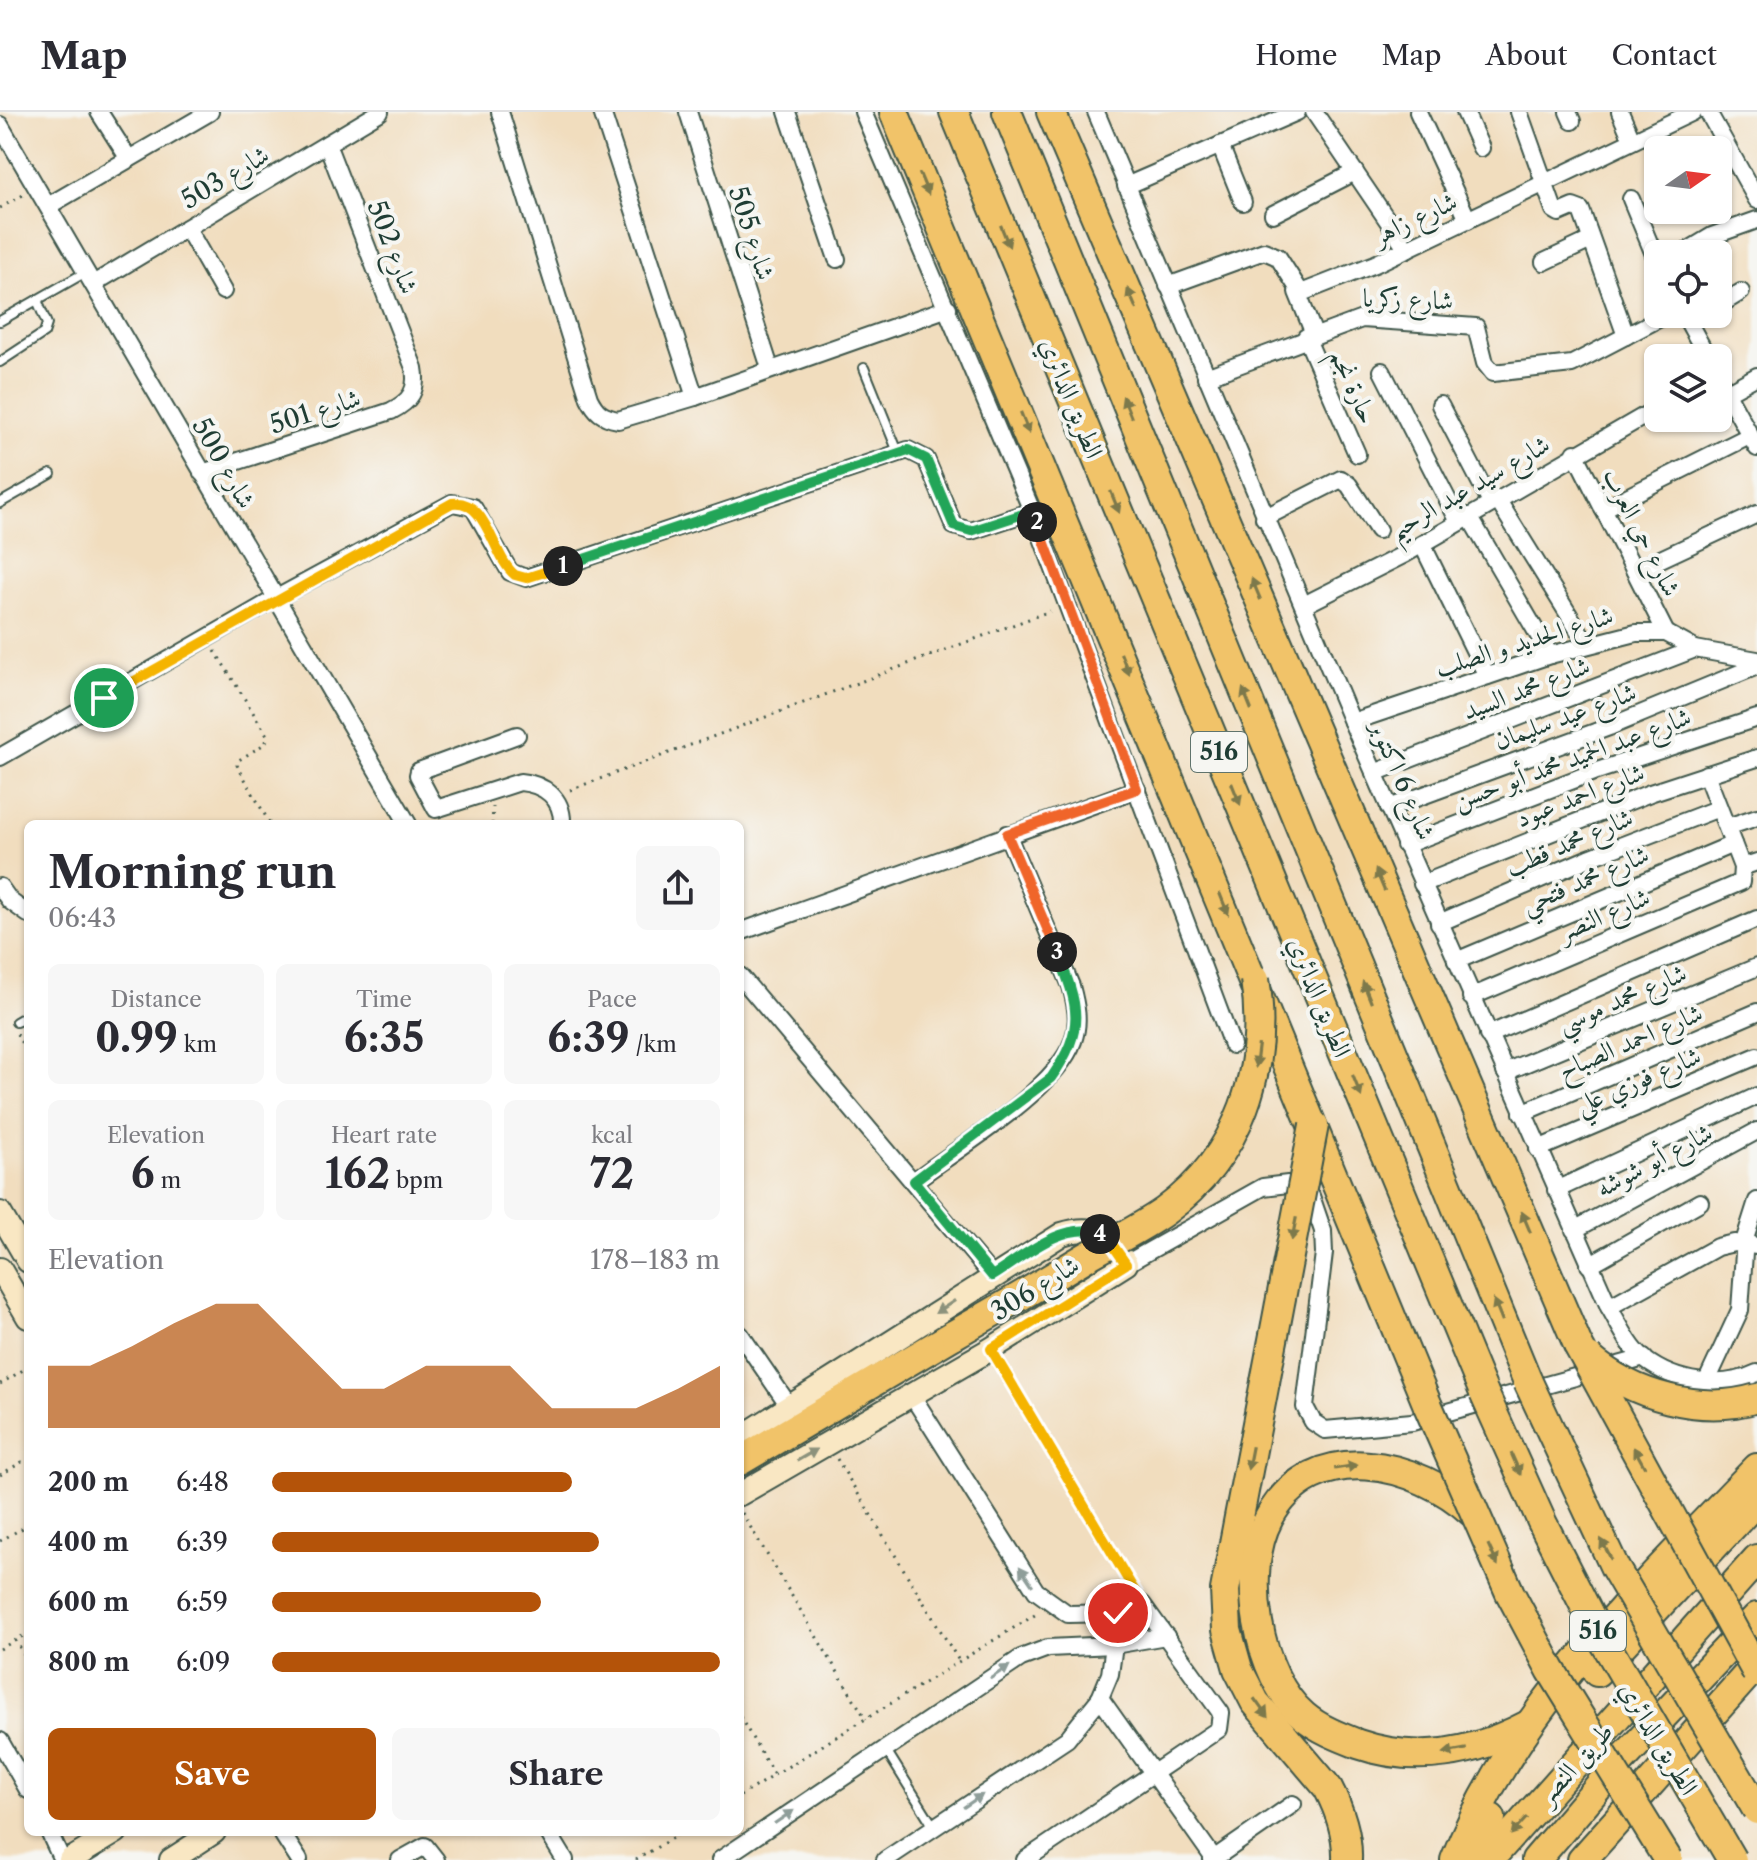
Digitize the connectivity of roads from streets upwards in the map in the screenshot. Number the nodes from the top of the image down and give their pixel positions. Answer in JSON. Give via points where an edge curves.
{"nodes":[{"id":1,"x":99,"y":112,"type":"edge"},
{"id":2,"x":210,"y":112,"type":"edge"},
{"id":3,"x":380,"y":112,"type":"edge"},
{"id":4,"x":500,"y":112,"type":"edge"},
{"id":5,"x":602,"y":112,"type":"edge"},
{"id":6,"x":688,"y":112,"type":"edge"},
{"id":7,"x":787,"y":112,"type":"edge"},
{"id":8,"x":863,"y":112,"type":"edge"},
{"id":9,"x":894,"y":112,"type":"edge"},
{"id":10,"x":954,"y":112,"type":"edge"},
{"id":11,"x":1007,"y":112,"type":"edge"},
{"id":12,"x":1051,"y":112,"type":"edge"},
{"id":13,"x":1096,"y":112,"type":"edge"},
{"id":14,"x":1297,"y":112,"type":"edge"},
{"id":15,"x":1314,"y":112,"type":"edge"},
{"id":16,"x":1418,"y":112,"type":"edge"},
{"id":17,"x":1465,"y":112,"type":"edge"},
{"id":18,"x":1519,"y":112,"type":"edge"},
{"id":19,"x":1620,"y":112,"type":"edge"},
{"id":20,"x":1693,"y":112,"type":"edge"},
{"id":21,"x":1708,"y":112,"type":"edge"},
{"id":22,"x":185,"y":118,"type":"edge"},
{"id":23,"x":0,"y":125,"type":"edge"},
{"id":24,"x":1632,"y":140,"type":"junction"},
{"id":25,"x":327,"y":144,"type":"junction"},
{"id":26,"x":1220,"y":145,"type":"junction"},
{"id":27,"x":1481,"y":148,"type":"dead end"},
{"id":28,"x":129,"y":159,"type":"junction"},
{"id":29,"x":1355,"y":172,"type":"junction"},
{"id":30,"x":1544,"y":182,"type":"junction"},
{"id":31,"x":1126,"y":186,"type":"junction"},
{"id":32,"x":1631,"y":199,"type":"dead end"},
{"id":33,"x":1757,"y":200,"type":"edge"},
{"id":34,"x":1243,"y":202,"type":"dead end"},
{"id":35,"x":48,"y":206,"type":"junction"},
{"id":36,"x":1273,"y":214,"type":"dead end"},
{"id":37,"x":1468,"y":220,"type":"junction"},
{"id":38,"x":1757,"y":220,"type":"edge"},
{"id":39,"x":187,"y":228,"type":"junction"},
{"id":40,"x":1591,"y":240,"type":"junction"},
{"id":41,"x":1648,"y":240,"type":"edge"},
{"id":42,"x":1705,"y":240,"type":"edge"},
{"id":43,"x":1407,"y":249,"type":"junction"},
{"id":44,"x":837,"y":259,"type":"dead end"},
{"id":45,"x":1544,"y":262,"type":"dead end"},
{"id":46,"x":90,"y":278,"type":"junction"},
{"id":47,"x":1168,"y":286,"type":"junction"},
{"id":48,"x":223,"y":291,"type":"dead end"},
{"id":49,"x":1297,"y":292,"type":"junction"},
{"id":50,"x":1741,"y":292,"type":"dead end"},
{"id":51,"x":1732,"y":297,"type":"edge"},
{"id":52,"x":948,"y":308,"type":"junction"},
{"id":53,"x":1644,"y":327,"type":"edge"},
{"id":54,"x":1310,"y":336,"type":"junction"},
{"id":55,"x":1626,"y":336,"type":"junction"},
{"id":56,"x":414,"y":368,"type":"joint"},
{"id":57,"x":770,"y":368,"type":"junction"},
{"id":58,"x":1382,"y":371,"type":"dead end"},
{"id":59,"x":1757,"y":376,"type":"edge"},
{"id":60,"x":1206,"y":377,"type":"junction"},
{"id":61,"x":1732,"y":390,"type":"edge"},
{"id":62,"x":695,"y":397,"type":"junction"},
{"id":63,"x":1732,"y":404,"type":"edge"},
{"id":64,"x":1440,"y":405,"type":"dead end"},
{"id":65,"x":1644,"y":416,"type":"edge"},
{"id":66,"x":1753,"y":442,"type":"edge"},
{"id":67,"x":1575,"y":453,"type":"junction"},
{"id":68,"x":1357,"y":454,"type":"dead end"},
{"id":69,"x":202,"y":473,"type":"junction"},
{"id":70,"x":1494,"y":501,"type":"junction"},
{"id":71,"x":1603,"y":509,"type":"junction"},
{"id":72,"x":1032,"y":511,"type":"junction"},
{"id":73,"x":1757,"y":514,"type":"edge"},
{"id":74,"x":1264,"y":518,"type":"junction"},
{"id":75,"x":1464,"y":519,"type":"junction"},
{"id":76,"x":1378,"y":530,"type":"dead end"},
{"id":77,"x":1422,"y":544,"type":"junction"},
{"id":78,"x":1635,"y":571,"type":"junction"},
{"id":79,"x":275,"y":599,"type":"junction"},
{"id":80,"x":1304,"y":605,"type":"junction"},
{"id":81,"x":1666,"y":633,"type":"junction"},
{"id":82,"x":1587,"y":644,"type":"junction"},
{"id":83,"x":1757,"y":648,"type":"edge"},
{"id":84,"x":1695,"y":649,"type":"junction"},
{"id":85,"x":1550,"y":655,"type":"junction"},
{"id":86,"x":1757,"y":660,"type":"edge"},
{"id":87,"x":1757,"y":666,"type":"edge"},
{"id":88,"x":1487,"y":676,"type":"junction"},
{"id":89,"x":1757,"y":718,"type":"edge"},
{"id":90,"x":1352,"y":722,"type":"junction"},
{"id":91,"x":517,"y":735,"type":"dead end"},
{"id":92,"x":0,"y":757,"type":"edge"},
{"id":93,"x":1757,"y":758,"type":"edge"},
{"id":94,"x":1374,"y":773,"type":"junction"},
{"id":95,"x":1706,"y":774,"type":"junction"},
{"id":96,"x":1137,"y":789,"type":"junction"},
{"id":97,"x":1389,"y":808,"type":"junction"},
{"id":98,"x":1719,"y":808,"type":"junction"},
{"id":99,"x":1757,"y":817,"type":"edge"},
{"id":100,"x":406,"y":820,"type":"edge"},
{"id":101,"x":561,"y":820,"type":"edge"},
{"id":102,"x":1727,"y":827,"type":"junction"},
{"id":103,"x":1007,"y":834,"type":"junction"},
{"id":104,"x":1733,"y":844,"type":"junction"},
{"id":105,"x":1405,"y":845,"type":"junction"},
{"id":106,"x":1749,"y":865,"type":"edge"},
{"id":107,"x":1422,"y":884,"type":"junction"},
{"id":108,"x":0,"y":887,"type":"edge"},
{"id":109,"x":24,"y":911,"type":"edge"},
{"id":110,"x":1757,"y":919,"type":"edge"},
{"id":111,"x":1439,"y":923,"type":"junction"},
{"id":112,"x":744,"y":931,"type":"edge"},
{"id":113,"x":1456,"y":961,"type":"junction"},
{"id":114,"x":1757,"y":967,"type":"edge"},
{"id":115,"x":1255,"y":979,"type":"junction"},
{"id":116,"x":744,"y":981,"type":"edge"},
{"id":117,"x":1471,"y":997,"type":"junction"},
{"id":118,"x":1757,"y":1012,"type":"edge"},
{"id":119,"x":1488,"y":1035,"type":"junction"},
{"id":120,"x":1232,"y":1045,"type":"dead end"},
{"id":121,"x":1757,"y":1056,"type":"edge"},
{"id":122,"x":1505,"y":1072,"type":"junction"},
{"id":123,"x":1757,"y":1096,"type":"edge"},
{"id":124,"x":1522,"y":1113,"type":"junction"},
{"id":125,"x":1314,"y":1125,"type":"junction"},
{"id":126,"x":1757,"y":1131,"type":"edge"},
{"id":127,"x":1538,"y":1149,"type":"junction"},
{"id":128,"x":914,"y":1181,"type":"junction"},
{"id":129,"x":1556,"y":1190,"type":"junction"},
{"id":130,"x":1757,"y":1201,"type":"edge"},
{"id":131,"x":1700,"y":1202,"type":"dead end"},
{"id":132,"x":0,"y":1213,"type":"edge"},
{"id":133,"x":1574,"y":1230,"type":"junction"},
{"id":134,"x":1750,"y":1245,"type":"edge"},
{"id":135,"x":24,"y":1254,"type":"edge"},
{"id":136,"x":1126,"y":1264,"type":"junction"},
{"id":137,"x":1589,"y":1265,"type":"junction"},
{"id":138,"x":0,"y":1269,"type":"edge"},
{"id":139,"x":992,"y":1276,"type":"junction"},
{"id":140,"x":1609,"y":1307,"type":"junction"},
{"id":141,"x":24,"y":1310,"type":"edge"},
{"id":142,"x":744,"y":1340,"type":"edge"},
{"id":143,"x":1578,"y":1345,"type":"junction"},
{"id":144,"x":1644,"y":1358,"type":"junction"},
{"id":145,"x":1754,"y":1378,"type":"edge"},
{"id":146,"x":1706,"y":1383,"type":"junction"},
{"id":147,"x":911,"y":1394,"type":"junction"},
{"id":148,"x":790,"y":1407,"type":"junction"},
{"id":149,"x":744,"y":1436,"type":"edge"},
{"id":150,"x":744,"y":1459,"type":"edge"},
{"id":151,"x":1757,"y":1468,"type":"edge"},
{"id":152,"x":744,"y":1492,"type":"edge"},
{"id":153,"x":1757,"y":1500,"type":"edge"},
{"id":154,"x":1473,"y":1513,"type":"junction"},
{"id":155,"x":1757,"y":1559,"type":"edge"},
{"id":156,"x":1757,"y":1617,"type":"edge"},
{"id":157,"x":1166,"y":1636,"type":"junction"},
{"id":158,"x":1114,"y":1645,"type":"junction"},
{"id":159,"x":1757,"y":1664,"type":"edge"},
{"id":160,"x":1757,"y":1673,"type":"edge"},
{"id":161,"x":1100,"y":1698,"type":"junction"},
{"id":162,"x":1528,"y":1725,"type":"junction"},
{"id":163,"x":0,"y":1741,"type":"edge"},
{"id":164,"x":1154,"y":1773,"type":"junction"},
{"id":165,"x":24,"y":1783,"type":"edge"},
{"id":166,"x":1293,"y":1804,"type":"dead end"},
{"id":167,"x":1757,"y":1810,"type":"edge"},
{"id":168,"x":51,"y":1836,"type":"edge"},
{"id":169,"x":109,"y":1836,"type":"edge"},
{"id":170,"x":208,"y":1836,"type":"edge"},
{"id":171,"x":284,"y":1836,"type":"edge"},
{"id":172,"x":550,"y":1836,"type":"edge"},
{"id":173,"x":893,"y":1858,"type":"edge"},
{"id":174,"x":1214,"y":1859,"type":"edge"},
{"id":175,"x":62,"y":1860,"type":"edge"},
{"id":176,"x":70,"y":1860,"type":"edge"},
{"id":177,"x":171,"y":1860,"type":"edge"},
{"id":178,"x":299,"y":1860,"type":"edge"},
{"id":179,"x":400,"y":1860,"type":"edge"},
{"id":180,"x":436,"y":1860,"type":"edge"},
{"id":181,"x":565,"y":1860,"type":"edge"},
{"id":182,"x":720,"y":1860,"type":"edge"},
{"id":183,"x":1025,"y":1860,"type":"edge"},
{"id":184,"x":1347,"y":1860,"type":"edge"},
{"id":185,"x":1455,"y":1860,"type":"edge"},
{"id":186,"x":1478,"y":1860,"type":"edge"},
{"id":187,"x":1489,"y":1860,"type":"edge"},
{"id":188,"x":1536,"y":1860,"type":"edge"},
{"id":189,"x":1582,"y":1860,"type":"edge"},
{"id":190,"x":1668,"y":1860,"type":"edge"},
{"id":191,"x":1732,"y":1860,"type":"edge"}],
"edges":[{"from":1,"to":28,"type":"street"},
{"from":2,"to":22,"type":"street"},
{"from":3,"to":25,"type":"street","name":"شارع 503"},
{"from":4,"to":62,"type":"street","via":[[596,411],[618,420]]},
{"from":5,"to":62,"type":"street"},
{"from":6,"to":57,"type":"street","name":"شارع 505"},
{"from":7,"to":44,"type":"street"},
{"from":8,"to":52,"type":"street"},
{"from":9,"to":115,"type":"highway","one_way":true},
{"from":10,"to":191,"type":"highway","name":"الطريق الدائري","number":"516","one_way":true,"bridge":true,"via":[[1484,1393],[1595,1626]]},
{"from":167,"to":11,"type":"highway","name":"الطريق الدائري","number":"516","one_way":true,"bridge":true,"via":[[1615,1568],[1528,1382]]},
{"from":143,"to":12,"type":"highway","one_way":true},
{"from":13,"to":31,"type":"street","name":"شارع 6 اكتوبر"},
{"from":14,"to":26,"type":"street"},
{"from":15,"to":29,"type":"street"},
{"from":16,"to":37,"type":"street"},
{"from":17,"to":27,"type":"street"},
{"from":18,"to":30,"type":"street"},
{"from":19,"to":24,"type":"street"},
{"from":20,"to":24,"type":"street","name":"شارع زاهر"},
{"from":21,"to":33,"type":"street"},
{"from":22,"to":28,"type":"street"},
{"from":23,"to":35,"type":"street","name":"شارع 500"},
{"from":24,"to":30,"type":"street","name":"شارع زاهر"},
{"from":25,"to":39,"type":"street","name":"شارع 503"},
{"from":25,"to":56,"type":"street","name":"شارع 502"},
{"from":26,"to":31,"type":"street"},
{"from":26,"to":34,"type":"street"},
{"from":28,"to":35,"type":"street"},
{"from":29,"to":36,"type":"street"},
{"from":29,"to":43,"type":"street"},
{"from":30,"to":37,"type":"street","name":"شارع زاهر"},
{"from":30,"to":40,"type":"street","via":[[1555,211],[1579,208]]},
{"from":31,"to":47,"type":"street","name":"شارع 6 اكتوبر"},
{"from":32,"to":41,"type":"street"},
{"from":35,"to":46,"type":"street","name":"شارع 500"},
{"from":37,"to":43,"type":"street","name":"شارع زاهر"},
{"from":38,"to":42,"type":"street"},
{"from":39,"to":46,"type":"street","name":"شارع 503"},
{"from":39,"to":48,"type":"street"},
{"from":40,"to":45,"type":"street"},
{"from":40,"to":55,"type":"street"},
{"from":43,"to":49,"type":"street","name":"شارع زاهر"},
{"from":46,"to":69,"type":"street","name":"شارع 500"},
{"from":47,"to":49,"type":"street","via":[[1264,251],[1278,257]]},
{"from":47,"to":60,"type":"street","name":"شارع 6 اكتوبر"},
{"from":49,"to":54,"type":"street","name":"حارة نجم"},
{"from":50,"to":51,"type":"street"},
{"from":52,"to":57,"type":"street"},
{"from":52,"to":72,"type":"street"},
{"from":53,"to":55,"type":"street","name":"شارع زكريا"},
{"from":54,"to":55,"type":"street","name":"شارع زكريا","via":[[1374,318],[1468,325],[1479,331],[1485,363],[1499,374],[1572,364]]},
{"from":54,"to":60,"type":"street","name":"شارع زكريا"},
{"from":54,"to":68,"type":"street","name":"حارة نجم"},
{"from":56,"to":69,"type":"street","name":"شارع 501","via":[[413,395],[404,405]]},
{"from":57,"to":62,"type":"street"},
{"from":58,"to":75,"type":"street"},
{"from":59,"to":61,"type":"street"},
{"from":60,"to":74,"type":"street","name":"شارع 6 اكتوبر"},
{"from":63,"to":66,"type":"street"},
{"from":64,"to":70,"type":"street"},
{"from":65,"to":67,"type":"street","name":"شارع سيد عبد الرحيم"},
{"from":66,"to":71,"type":"street"},
{"from":67,"to":70,"type":"street","name":"شارع سيد عبد الرحيم"},
{"from":67,"to":71,"type":"street","name":"شارع حي العرب"},
{"from":69,"to":79,"type":"street","name":"شارع 500"},
{"from":70,"to":75,"type":"street","name":"شارع سيد عبد الرحيم"},
{"from":70,"to":82,"type":"street"},
{"from":71,"to":78,"type":"street","name":"شارع حي العرب"},
{"from":72,"to":79,"type":"street","via":[[962,530],[949,519],[926,459],[898,452],[526,578],[510,572],[473,507],[452,503]]},
{"from":72,"to":96,"type":"street"},
{"from":73,"to":78,"type":"street"},
{"from":74,"to":76,"type":"street","via":[[1341,479]]},
{"from":74,"to":80,"type":"street","name":"شارع 6 اكتوبر"},
{"from":75,"to":77,"type":"street","name":"شارع سيد عبد الرحيم"},
{"from":75,"to":85,"type":"street"},
{"from":77,"to":80,"type":"street","name":"شارع سيد عبد الرحيم"},
{"from":77,"to":88,"type":"street"},
{"from":78,"to":81,"type":"street","name":"شارع حي العرب"},
{"from":79,"to":92,"type":"street"},
{"from":79,"to":100,"type":"street","name":"شارع 500"},
{"from":80,"to":90,"type":"street","name":"شارع 6 اكتوبر"},
{"from":81,"to":82,"type":"street","name":"شارع الحديد و الصلب","via":[[1636,633]]},
{"from":81,"to":84,"type":"street"},
{"from":82,"to":85,"type":"street","name":"شارع الحديد و الصلب"},
{"from":83,"to":86,"type":"street"},
{"from":84,"to":86,"type":"street"},
{"from":84,"to":94,"type":"street","name":"شارع محمد السيد"},
{"from":85,"to":88,"type":"street","name":"شارع الحديد و الصلب"},
{"from":87,"to":97,"type":"street","name":"شارع عيد سليمان"},
{"from":88,"to":90,"type":"street","name":"شارع الحديد و الصلب"},
{"from":89,"to":105,"type":"street","name":"شارع عبد الحميد محمد أبو حسن","via":[[1594,772]]},
{"from":90,"to":94,"type":"street","name":"شارع 6 اكتوبر"},
{"from":91,"to":101,"type":"street","via":[[419,771],[435,807],[532,783],[554,796]]},
{"from":93,"to":95,"type":"street","name":"شارع احمد عبود"},
{"from":94,"to":97,"type":"street","name":"شارع 6 اكتوبر"},
{"from":95,"to":98,"type":"street"},
{"from":95,"to":107,"type":"street","name":"شارع احمد عبود"},
{"from":96,"to":103,"type":"street"},
{"from":96,"to":120,"type":"street"},
{"from":97,"to":105,"type":"street","name":"شارع 6 اكتوبر"},
{"from":98,"to":102,"type":"street"},
{"from":98,"to":111,"type":"street","name":"شارع محمد قطب"},
{"from":99,"to":102,"type":"street"},
{"from":102,"to":104,"type":"street"},
{"from":103,"to":112,"type":"street"},
{"from":103,"to":128,"type":"street","via":[[1071,986],[1078,1013],[1075,1038],[1051,1078]]},
{"from":104,"to":106,"type":"street"},
{"from":104,"to":113,"type":"street","name":"شارع محمد فتحي"},
{"from":105,"to":107,"type":"street","name":"شارع 6 اكتوبر"},
{"from":106,"to":117,"type":"street","name":"شارع النصر","via":[[1736,884]]},
{"from":107,"to":111,"type":"street","name":"شارع 6 اكتوبر"},
{"from":108,"to":109,"type":"street"},
{"from":110,"to":119,"type":"street"},
{"from":111,"to":113,"type":"street","name":"شارع 6 اكتوبر"},
{"from":113,"to":117,"type":"street","name":"شارع 6 اكتوبر"},
{"from":114,"to":122,"type":"street","name":"شارع محمد موسي"},
{"from":115,"to":125,"type":"highway"},
{"from":115,"to":150,"type":"highway","one_way":true,"bridge":true,"via":[[1260,1027],[1248,1098],[1228,1142],[1182,1198]]},
{"from":116,"to":128,"type":"street"},
{"from":117,"to":119,"type":"street","name":"شارع 6 اكتوبر"},
{"from":118,"to":124,"type":"street","name":"شارع احمد الصباح"},
{"from":119,"to":122,"type":"street","name":"شارع 6 اكتوبر"},
{"from":121,"to":127,"type":"street","name":"شارع فوزي علي"},
{"from":122,"to":124,"type":"street","name":"شارع 6 اكتوبر"},
{"from":123,"to":129,"type":"street"},
{"from":124,"to":127,"type":"street","name":"شارع 6 اكتوبر"},
{"from":125,"to":154,"type":"highway","bridge":true},
{"from":125,"to":184,"type":"highway","one_way":true,"bridge":true,"via":[[1225,1610],[1231,1650],[1246,1686],[1336,1802]]},
{"from":126,"to":133,"type":"street","name":"شارع أبو شوشه"},
{"from":127,"to":129,"type":"street","name":"شارع 6 اكتوبر"},
{"from":128,"to":139,"type":"street"},
{"from":129,"to":133,"type":"street","name":"شارع 6 اكتوبر"},
{"from":130,"to":134,"type":"street"},
{"from":131,"to":137,"type":"street"},
{"from":132,"to":135,"type":"street"},
{"from":133,"to":137,"type":"street","name":"شارع 6 اكتوبر"},
{"from":134,"to":140,"type":"street","via":[[1717,1247]]},
{"from":134,"to":146,"type":"street","via":[[1740,1310]]},
{"from":136,"to":139,"type":"street","name":"شارع 306","via":[[1108,1238],[1078,1230],[1062,1234]]},
{"from":136,"to":144,"type":"street","via":[[1263,1187],[1288,1184],[1311,1196],[1324,1253],[1305,1407],[1325,1430],[1412,1422]]},
{"from":136,"to":147,"type":"street","name":"شارع 306"},
{"from":137,"to":140,"type":"street","name":"شارع 6 اكتوبر"},
{"from":138,"to":141,"type":"street"},
{"from":139,"to":148,"type":"street","name":"شارع 306","one_way":true},
{"from":140,"to":144,"type":"street","name":"شارع 6 اكتوبر"},
{"from":142,"to":148,"type":"street"},
{"from":143,"to":145,"type":"highway","bridge":true,"via":[[1608,1372],[1666,1397],[1707,1404]]},
{"from":160,"to":143,"type":"highway","one_way":true,"bridge":true},
{"from":144,"to":146,"type":"street","name":"شارع 6 اكتوبر"},
{"from":145,"to":146,"type":"street","name":"شارع 6 اكتوبر"},
{"from":152,"to":147,"type":"street","name":"شارع 306","one_way":true},
{"from":157,"to":147,"type":"street","one_way":true,"via":[[1143,1605],[1087,1616],[1068,1614],[1051,1604],[1022,1570]]},
{"from":148,"to":149,"type":"street","name":"شارع 306"},
{"from":151,"to":162,"type":"highway","via":[[1644,1586]]},
{"from":153,"to":186,"type":"highway","via":[[1535,1742],[1503,1792]]},
{"from":162,"to":154,"type":"highway","one_way":true,"via":[[1485,1745],[1439,1754],[1368,1747],[1303,1715],[1277,1680],[1262,1641],[1257,1548],[1276,1508],[1317,1473],[1350,1464],[1402,1470],[1439,1486]]},
{"from":154,"to":190,"type":"highway","one_way":true,"bridge":true,"via":[[1551,1670]]},
{"from":155,"to":187,"type":"highway","name":"طريق النصر","one_way":true},
{"from":156,"to":188,"type":"highway","name":"طريق النصر"},
{"from":157,"to":158,"type":"street"},
{"from":157,"to":164,"type":"street","via":[[1222,1719],[1219,1729]]},
{"from":158,"to":161,"type":"street"},
{"from":182,"to":158,"type":"street","one_way":true,"via":[[1021,1658],[1048,1648]]},
{"from":159,"to":189,"type":"highway"},
{"from":161,"to":164,"type":"street"},
{"from":173,"to":161,"type":"street","one_way":true,"via":[[1067,1739]]},
{"from":162,"to":185,"type":"highway"},
{"from":163,"to":165,"type":"street"},
{"from":164,"to":174,"type":"street"},
{"from":164,"to":183,"type":"street"},
{"from":166,"to":174,"type":"street"},
{"from":168,"to":175,"type":"street"},
{"from":169,"to":176,"type":"street"},
{"from":170,"to":177,"type":"street"},
{"from":171,"to":178,"type":"street"},
{"from":172,"to":181,"type":"street"},
{"from":179,"to":180,"type":"street","via":[[425,1846]]}]}
